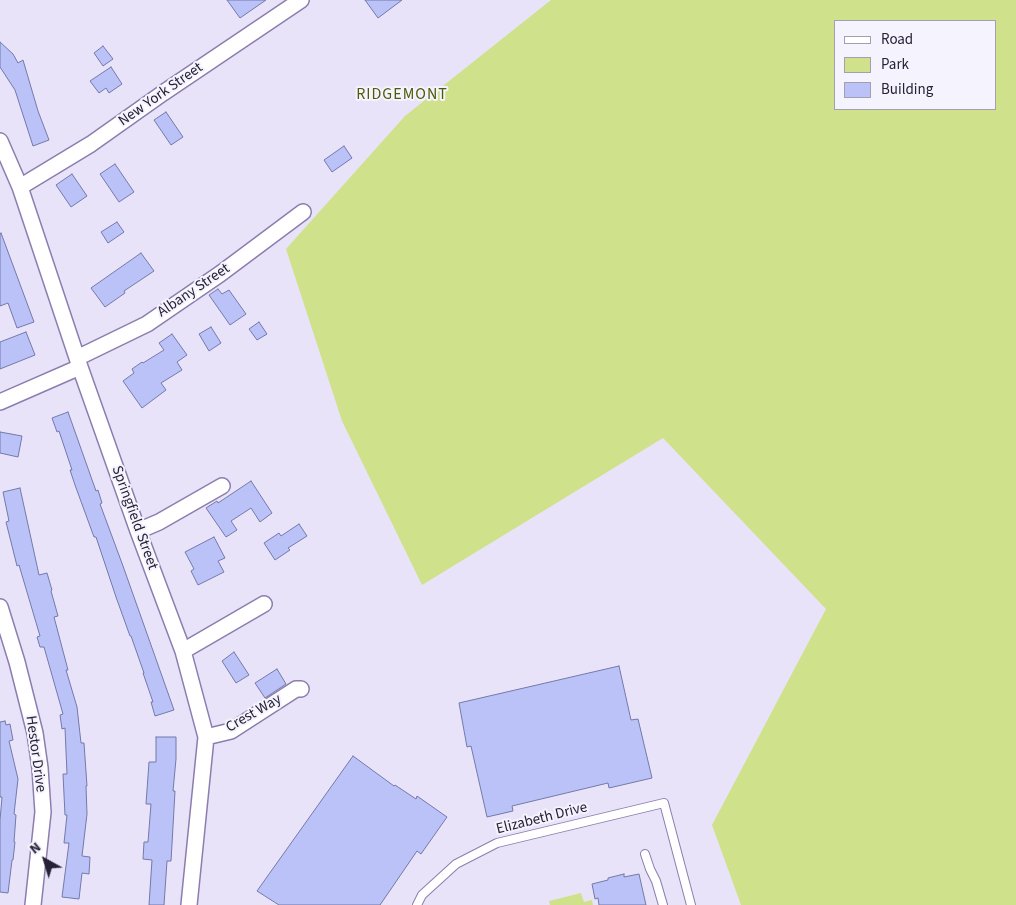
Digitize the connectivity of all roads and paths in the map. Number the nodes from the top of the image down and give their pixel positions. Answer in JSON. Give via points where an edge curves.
{"nodes":[{"id":1,"x":301,"y":0,"type":"edge"},
{"id":2,"x":0,"y":141,"type":"edge"},
{"id":3,"x":20,"y":187,"type":"junction"},
{"id":4,"x":303,"y":212,"type":"dead end"},
{"id":5,"x":79,"y":362,"type":"junction"},
{"id":6,"x":0,"y":402,"type":"edge"},
{"id":7,"x":222,"y":486,"type":"dead end"},
{"id":8,"x":138,"y":531,"type":"junction"},
{"id":9,"x":264,"y":604,"type":"dead end"},
{"id":10,"x":0,"y":607,"type":"edge"},
{"id":11,"x":183,"y":651,"type":"junction"},
{"id":12,"x":301,"y":689,"type":"dead end"},
{"id":13,"x":206,"y":737,"type":"junction"},
{"id":14,"x":645,"y":854,"type":"dead end"},
{"id":15,"x":33,"y":905,"type":"edge"},
{"id":16,"x":189,"y":905,"type":"edge"},
{"id":17,"x":417,"y":905,"type":"edge"},
{"id":18,"x":662,"y":905,"type":"edge"},
{"id":19,"x":691,"y":905,"type":"edge"}],
"edges":[{"from":1,"to":3,"type":"street","name":"New York Street","via":[[92,144]]},
{"from":2,"to":3,"type":"street","name":"Springfield Street"},
{"from":3,"to":5,"type":"street","name":"Springfield Street"},
{"from":4,"to":5,"type":"street","name":"Albany Street","via":[[146,324]]},
{"from":5,"to":6,"type":"street"},
{"from":5,"to":8,"type":"street","name":"Springfield Street"},
{"from":7,"to":8,"type":"street"},
{"from":8,"to":11,"type":"street","name":"Springfield Street"},
{"from":9,"to":11,"type":"street"},
{"from":10,"to":15,"type":"street","name":"Hestor Drive","via":[[35,732],[40,768],[43,812]]},
{"from":11,"to":13,"type":"street","name":"Springfield Street"},
{"from":12,"to":13,"type":"street","name":"Crest Way","via":[[296,689],[231,731]]},
{"from":13,"to":16,"type":"street","name":"Springfield Street"},
{"from":14,"to":18,"type":"lane"},
{"from":17,"to":19,"type":"lane","name":"Elizabeth Drive","via":[[422,895],[456,864],[497,843],[664,803]]}]}
